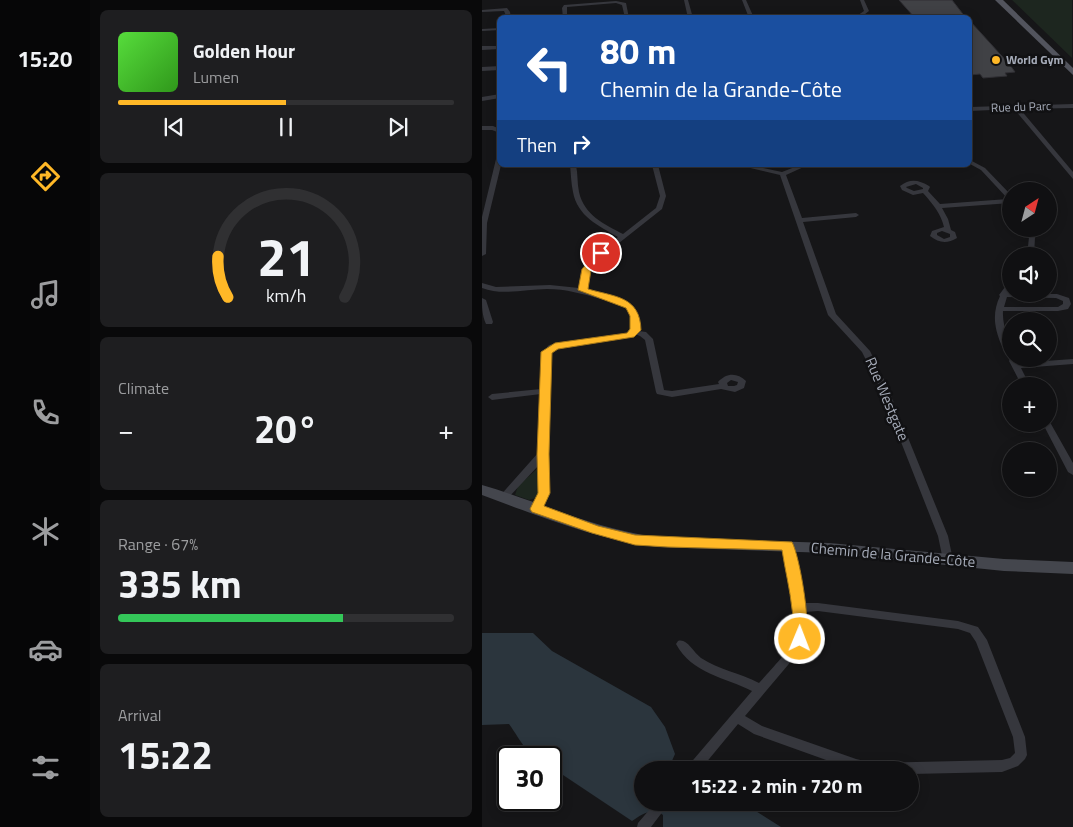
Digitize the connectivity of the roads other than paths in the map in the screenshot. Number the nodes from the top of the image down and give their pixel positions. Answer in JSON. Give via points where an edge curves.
{"nodes":[{"id":1,"x":686,"y":0,"type":"edge"},
{"id":2,"x":744,"y":0,"type":"edge"},
{"id":3,"x":862,"y":0,"type":"edge"},
{"id":4,"x":999,"y":0,"type":"edge"},
{"id":5,"x":1007,"y":0,"type":"edge"},
{"id":6,"x":482,"y":10,"type":"edge"},
{"id":7,"x":508,"y":15,"type":"edge"},
{"id":8,"x":564,"y":15,"type":"edge"},
{"id":9,"x":626,"y":15,"type":"edge"},
{"id":10,"x":690,"y":15,"type":"edge"},
{"id":11,"x":751,"y":15,"type":"edge"},
{"id":12,"x":860,"y":15,"type":"edge"},
{"id":13,"x":497,"y":28,"type":"edge"},
{"id":14,"x":482,"y":30,"type":"edge"},
{"id":15,"x":497,"y":47,"type":"edge"},
{"id":16,"x":482,"y":48,"type":"edge"},
{"id":17,"x":1072,"y":65,"type":"edge"},
{"id":18,"x":497,"y":68,"type":"edge"},
{"id":19,"x":482,"y":69,"type":"edge"},
{"id":20,"x":1072,"y":73,"type":"edge"},
{"id":21,"x":482,"y":74,"type":"edge"},
{"id":22,"x":497,"y":74,"type":"edge"},
{"id":23,"x":497,"y":96,"type":"edge"},
{"id":24,"x":482,"y":99,"type":"edge"},
{"id":25,"x":1072,"y":106,"type":"edge"},
{"id":26,"x":1016,"y":108,"type":"junction"},
{"id":27,"x":972,"y":109,"type":"edge"},
{"id":28,"x":482,"y":128,"type":"edge"},
{"id":29,"x":497,"y":130,"type":"edge"},
{"id":30,"x":972,"y":163,"type":"edge"},
{"id":31,"x":497,"y":167,"type":"edge"},
{"id":32,"x":573,"y":167,"type":"edge"},
{"id":33,"x":656,"y":167,"type":"edge"},
{"id":34,"x":750,"y":167,"type":"edge"},
{"id":35,"x":800,"y":167,"type":"edge"},
{"id":36,"x":783,"y":174,"type":"junction"},
{"id":37,"x":1072,"y":177,"type":"edge"},
{"id":38,"x":1002,"y":190,"type":"edge"},
{"id":39,"x":925,"y":191,"type":"dead end"},
{"id":40,"x":1002,"y":201,"type":"edge"},
{"id":41,"x":939,"y":206,"type":"junction"},
{"id":42,"x":856,"y":215,"type":"dead end"},
{"id":43,"x":799,"y":220,"type":"junction"},
{"id":44,"x":948,"y":230,"type":"dead end"},
{"id":45,"x":623,"y":237,"type":"junction"},
{"id":46,"x":482,"y":254,"type":"edge"},
{"id":47,"x":483,"y":288,"type":"edge"},
{"id":48,"x":582,"y":290,"type":"junction"},
{"id":49,"x":1057,"y":296,"type":"edge"},
{"id":50,"x":1002,"y":298,"type":"edge"},
{"id":51,"x":482,"y":300,"type":"edge"},
{"id":52,"x":998,"y":309,"type":"junction"},
{"id":53,"x":489,"y":322,"type":"dead end"},
{"id":54,"x":635,"y":332,"type":"junction"},
{"id":55,"x":1002,"y":339,"type":"edge"},
{"id":56,"x":1057,"y":361,"type":"edge"},
{"id":57,"x":1072,"y":361,"type":"edge"},
{"id":58,"x":723,"y":386,"type":"dead end"},
{"id":59,"x":545,"y":391,"type":"junction"},
{"id":60,"x":492,"y":397,"type":"dead end"},
{"id":61,"x":1051,"y":432,"type":"edge"},
{"id":62,"x":543,"y":454,"type":"junction"},
{"id":63,"x":1072,"y":472,"type":"edge"},
{"id":64,"x":482,"y":490,"type":"edge"},
{"id":65,"x":504,"y":497,"type":"junction"},
{"id":66,"x":536,"y":509,"type":"junction"},
{"id":67,"x":788,"y":546,"type":"junction"},
{"id":68,"x":948,"y":560,"type":"junction"},
{"id":69,"x":1072,"y":568,"type":"edge"},
{"id":70,"x":799,"y":608,"type":"junction"},
{"id":71,"x":682,"y":644,"type":"dead end"},
{"id":72,"x":760,"y":689,"type":"junction"},
{"id":73,"x":736,"y":717,"type":"junction"},
{"id":74,"x":699,"y":761,"type":"edge"},
{"id":75,"x":657,"y":811,"type":"edge"},
{"id":76,"x":643,"y":827,"type":"edge"}],
"edges":[{"from":1,"to":10,"type":"street"},
{"from":2,"to":11,"type":"street"},
{"from":3,"to":12,"type":"street","via":[[866,11]]},
{"from":4,"to":20,"type":"main road"},
{"from":5,"to":17,"type":"main road"},
{"from":6,"to":7,"type":"street","via":[[506,10]]},
{"from":8,"to":9,"type":"street","via":[[566,6],[618,2],[624,4]]},
{"from":13,"to":14,"type":"street"},
{"from":15,"to":16,"type":"street"},
{"from":18,"to":19,"type":"street"},
{"from":21,"to":22,"type":"street"},
{"from":23,"to":24,"type":"street"},
{"from":25,"to":26,"type":"street","name":"Rue du Parc"},
{"from":26,"to":27,"type":"street","name":"Rue du Parc"},
{"from":26,"to":37,"type":"street"},
{"from":28,"to":29,"type":"street"},
{"from":30,"to":38,"type":"street","via":[[983,169]]},
{"from":31,"to":46,"type":"street","via":[[484,223]]},
{"from":32,"to":45,"type":"street","via":[[581,208]]},
{"from":33,"to":45,"type":"street","via":[[663,196],[659,209]]},
{"from":34,"to":36,"type":"street"},
{"from":35,"to":36,"type":"street"},
{"from":36,"to":43,"type":"street","name":"Rue Westgate"},
{"from":39,"to":41,"type":"street"},
{"from":40,"to":41,"type":"street"},
{"from":41,"to":44,"type":"street"},
{"from":42,"to":43,"type":"street"},
{"from":43,"to":68,"type":"street","name":"Rue Westgate","via":[[832,315],[866,351],[883,386],[943,536]]},
{"from":45,"to":48,"type":"street","via":[[588,266]]},
{"from":47,"to":48,"type":"street"},
{"from":48,"to":54,"type":"street","via":[[630,307],[636,318]]},
{"from":49,"to":52,"type":"street","via":[[1066,300],[1065,307]]},
{"from":50,"to":52,"type":"street"},
{"from":51,"to":53,"type":"street"},
{"from":52,"to":55,"type":"street"},
{"from":54,"to":58,"type":"street","via":[[649,339],[660,392],[672,394]]},
{"from":54,"to":59,"type":"street","via":[[550,349],[545,359]]},
{"from":56,"to":57,"type":"street"},
{"from":59,"to":60,"type":"street"},
{"from":59,"to":62,"type":"street"},
{"from":61,"to":63,"type":"street"},
{"from":62,"to":65,"type":"street"},
{"from":62,"to":66,"type":"street","via":[[544,495]]},
{"from":64,"to":65,"type":"main road","name":"Chemin de la Grande-Côte"},
{"from":65,"to":66,"type":"main road","name":"Chemin de la Grande-Côte"},
{"from":66,"to":67,"type":"main road","name":"Chemin de la Grande-Côte","via":[[635,540]]},
{"from":67,"to":68,"type":"main road","name":"Chemin de la Grande-Côte","via":[[851,549]]},
{"from":67,"to":70,"type":"street"},
{"from":68,"to":69,"type":"main road","name":"Chemin de la Grande-Côte"},
{"from":70,"to":72,"type":"street","via":[[801,631],[798,643]]},
{"from":70,"to":73,"type":"street","via":[[958,624],[974,630],[981,640],[1019,737],[1020,755],[1014,762],[1002,766],[873,769],[758,730]]},
{"from":71,"to":72,"type":"street","via":[[700,664]]},
{"from":72,"to":73,"type":"street"},
{"from":73,"to":74,"type":"street"},
{"from":75,"to":76,"type":"street"}]}
